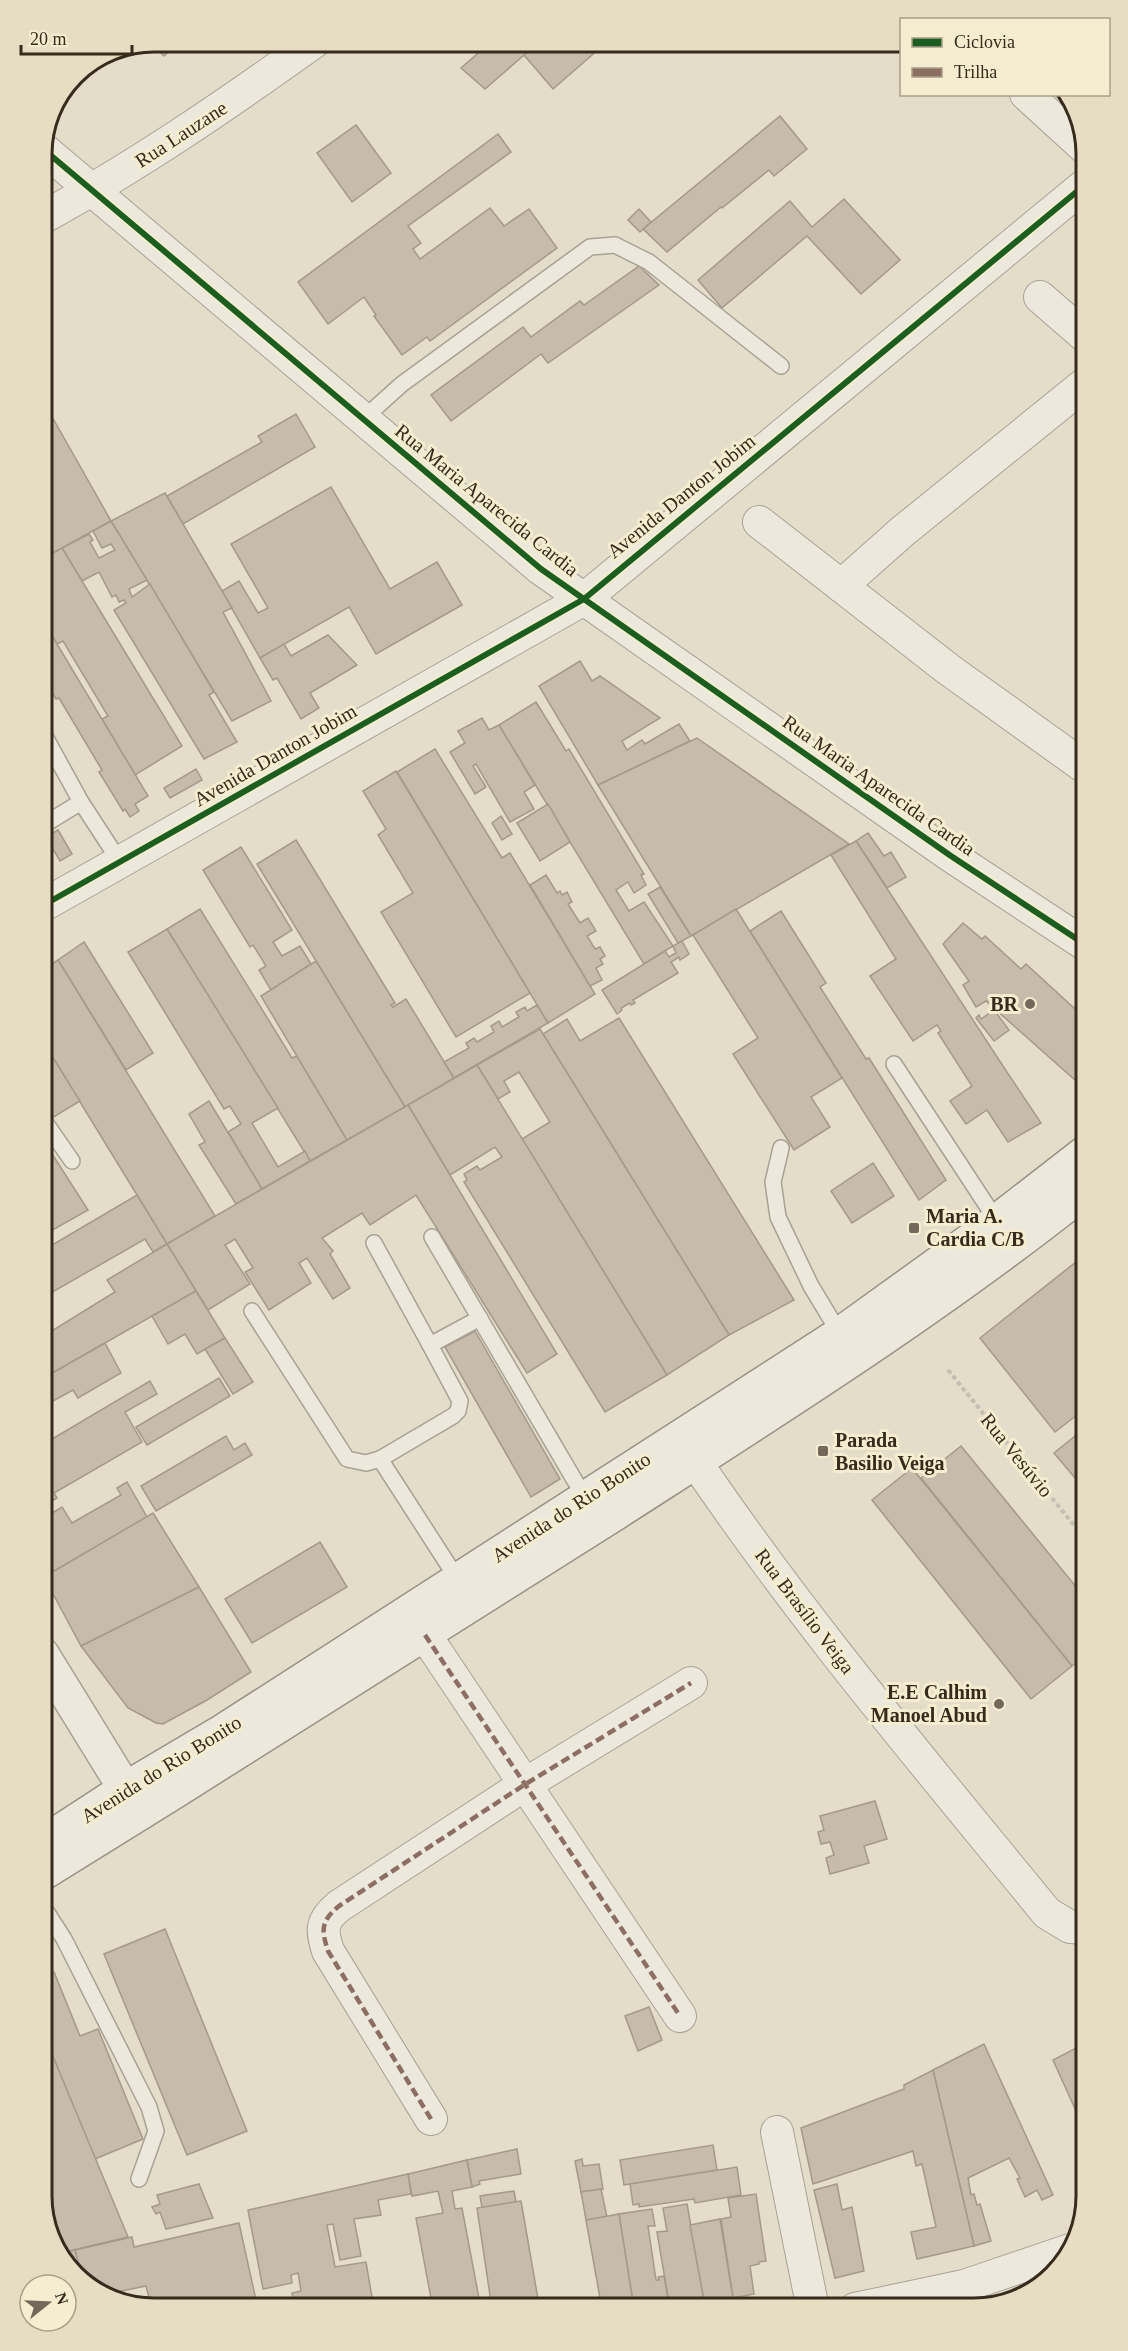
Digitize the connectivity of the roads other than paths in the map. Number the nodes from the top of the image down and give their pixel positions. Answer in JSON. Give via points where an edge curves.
{"nodes":[{"id":1,"x":300,"y":52,"type":"edge"},
{"id":2,"x":1028,"y":96,"type":"edge"},
{"id":3,"x":1074,"y":138,"type":"edge"},
{"id":4,"x":53,"y":157,"type":"edge"},
{"id":5,"x":93,"y":190,"type":"junction"},
{"id":6,"x":1076,"y":192,"type":"edge"},
{"id":7,"x":53,"y":212,"type":"edge"},
{"id":8,"x":1040,"y":297,"type":"dead end"},
{"id":9,"x":1076,"y":328,"type":"edge"},
{"id":10,"x":781,"y":366,"type":"dead end"},
{"id":11,"x":1076,"y":391,"type":"edge"},
{"id":12,"x":363,"y":419,"type":"junction"},
{"id":13,"x":759,"y":522,"type":"dead end"},
{"id":14,"x":841,"y":586,"type":"junction"},
{"id":15,"x":584,"y":599,"type":"junction"},
{"id":16,"x":53,"y":750,"type":"edge"},
{"id":17,"x":1076,"y":761,"type":"edge"},
{"id":18,"x":81,"y":802,"type":"junction"},
{"id":19,"x":53,"y":819,"type":"edge"},
{"id":20,"x":120,"y":862,"type":"junction"},
{"id":21,"x":53,"y":900,"type":"edge"},
{"id":22,"x":1076,"y":938,"type":"edge"},
{"id":23,"x":894,"y":1064,"type":"dead end"},
{"id":24,"x":53,"y":1133,"type":"edge"},
{"id":25,"x":781,"y":1148,"type":"dead end"},
{"id":26,"x":1076,"y":1160,"type":"edge"},
{"id":27,"x":72,"y":1161,"type":"dead end"},
{"id":28,"x":1076,"y":1198,"type":"edge"},
{"id":29,"x":997,"y":1221,"type":"junction"},
{"id":30,"x":432,"y":1237,"type":"dead end"},
{"id":31,"x":374,"y":1243,"type":"dead end"},
{"id":32,"x":252,"y":1311,"type":"dead end"},
{"id":33,"x":480,"y":1318,"type":"junction"},
{"id":34,"x":840,"y":1334,"type":"junction"},
{"id":35,"x":430,"y":1345,"type":"junction"},
{"id":36,"x":688,"y":1450,"type":"junction"},
{"id":37,"x":380,"y":1459,"type":"junction"},
{"id":38,"x":585,"y":1498,"type":"junction"},
{"id":39,"x":458,"y":1580,"type":"junction"},
{"id":40,"x":425,"y":1635,"type":"junction"},
{"id":41,"x":52,"y":1671,"type":"edge"},
{"id":42,"x":691,"y":1683,"type":"dead end"},
{"id":43,"x":524,"y":1785,"type":"junction"},
{"id":44,"x":137,"y":1808,"type":"junction"},
{"id":45,"x":52,"y":1839,"type":"edge"},
{"id":46,"x":52,"y":1867,"type":"edge"},
{"id":47,"x":52,"y":1921,"type":"edge"},
{"id":48,"x":1076,"y":1927,"type":"edge"},
{"id":49,"x":680,"y":2016,"type":"dead end"},
{"id":50,"x":431,"y":2119,"type":"dead end"},
{"id":51,"x":777,"y":2132,"type":"dead end"},
{"id":52,"x":139,"y":2180,"type":"dead end"},
{"id":53,"x":1057,"y":2254,"type":"edge"},
{"id":54,"x":811,"y":2298,"type":"edge"},
{"id":55,"x":907,"y":2298,"type":"edge"}],
"edges":[{"from":1,"to":5,"type":"street","name":"Rua Lauzane","via":[[231,102]]},
{"from":2,"to":3,"type":"street"},
{"from":4,"to":5,"type":"street","name":"Rua Maria Aparecida Cardia"},
{"from":5,"to":7,"type":"street","name":"Rua Lauzane"},
{"from":5,"to":12,"type":"street","name":"Rua Maria Aparecida Cardia"},
{"from":6,"to":15,"type":"street","name":"Avenida Danton Jobim"},
{"from":8,"to":9,"type":"street"},
{"from":10,"to":12,"type":"lane","via":[[650,262],[615,245],[590,247],[402,384]]},
{"from":11,"to":14,"type":"street"},
{"from":12,"to":15,"type":"street","name":"Rua Maria Aparecida Cardia","via":[[540,569]]},
{"from":13,"to":14,"type":"street"},
{"from":14,"to":17,"type":"street"},
{"from":15,"to":20,"type":"street","name":"Avenida Danton Jobim"},
{"from":15,"to":22,"type":"street","name":"Rua Maria Aparecida Cardia","via":[[951,856]]},
{"from":16,"to":18,"type":"lane"},
{"from":18,"to":19,"type":"lane"},
{"from":18,"to":20,"type":"lane"},
{"from":20,"to":21,"type":"street","name":"Avenida Danton Jobim"},
{"from":23,"to":29,"type":"lane"},
{"from":24,"to":27,"type":"lane"},
{"from":25,"to":34,"type":"lane","via":[[772,1182],[778,1217],[811,1286]]},
{"from":26,"to":29,"type":"main road","name":"Avenida do Rio Bonito"},
{"from":28,"to":36,"type":"main road","name":"Avenida do Rio Bonito","via":[[956,1289],[785,1405]]},
{"from":29,"to":34,"type":"main road","name":"Avenida do Rio Bonito"},
{"from":30,"to":33,"type":"lane"},
{"from":31,"to":35,"type":"lane"},
{"from":32,"to":37,"type":"lane","via":[[347,1459],[366,1463]]},
{"from":33,"to":35,"type":"lane"},
{"from":33,"to":38,"type":"lane"},
{"from":34,"to":36,"type":"main road","name":"Avenida do Rio Bonito"},
{"from":35,"to":37,"type":"lane","via":[[460,1401],[458,1411]]},
{"from":36,"to":38,"type":"main road","name":"Avenida do Rio Bonito"},
{"from":36,"to":40,"type":"main road","name":"Avenida do Rio Bonito"},
{"from":36,"to":48,"type":"street","name":"Rua Brasílio Veiga","via":[[863,1688],[1047,1913]]},
{"from":37,"to":39,"type":"lane"},
{"from":38,"to":39,"type":"main road","name":"Avenida do Rio Bonito"},
{"from":39,"to":44,"type":"main road","name":"Avenida do Rio Bonito","via":[[224,1731]]},
{"from":40,"to":43,"type":"street"},
{"from":40,"to":44,"type":"main road","name":"Avenida do Rio Bonito"},
{"from":41,"to":44,"type":"main road"},
{"from":42,"to":43,"type":"street"},
{"from":43,"to":49,"type":"street"},
{"from":43,"to":50,"type":"street","via":[[327,1916],[323,1935],[328,1951]]},
{"from":44,"to":45,"type":"main road","name":"Avenida do Rio Bonito"},
{"from":44,"to":46,"type":"main road","name":"Avenida do Rio Bonito"},
{"from":47,"to":52,"type":"lane","via":[[148,2107],[156,2131]]},
{"from":51,"to":54,"type":"street"},
{"from":53,"to":55,"type":"street","via":[[964,2286]]}]}
